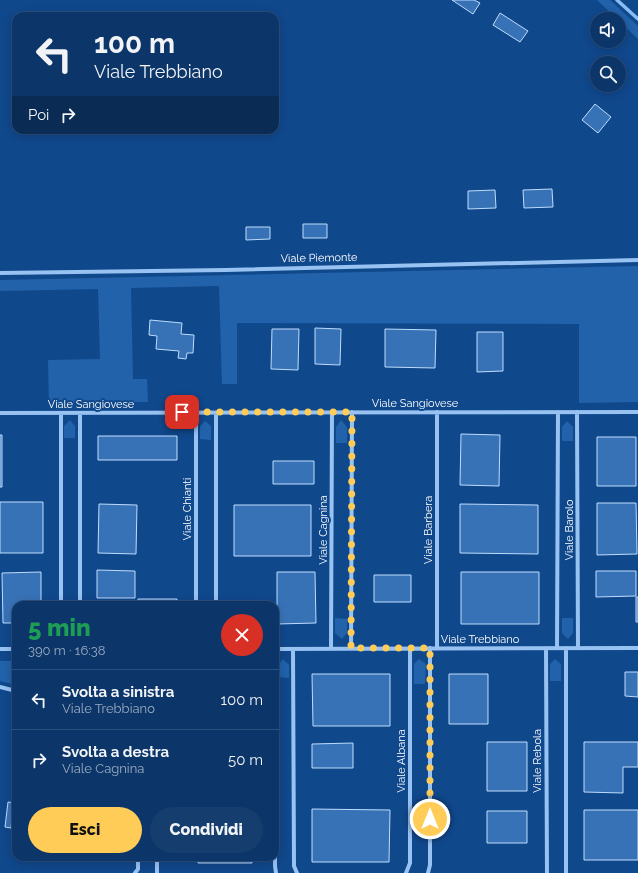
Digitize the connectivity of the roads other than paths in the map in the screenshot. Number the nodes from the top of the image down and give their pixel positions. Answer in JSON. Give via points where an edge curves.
{"nodes":[{"id":1,"x":638,"y":260,"type":"edge"},
{"id":2,"x":0,"y":272,"type":"edge"},
{"id":3,"x":196,"y":412,"type":"junction"},
{"id":4,"x":216,"y":412,"type":"junction"},
{"id":5,"x":332,"y":412,"type":"junction"},
{"id":6,"x":352,"y":412,"type":"junction"},
{"id":7,"x":437,"y":412,"type":"junction"},
{"id":8,"x":558,"y":412,"type":"junction"},
{"id":9,"x":577,"y":412,"type":"junction"},
{"id":10,"x":638,"y":412,"type":"edge"},
{"id":11,"x":0,"y":413,"type":"edge"},
{"id":12,"x":60,"y":413,"type":"junction"},
{"id":13,"x":80,"y":413,"type":"junction"},
{"id":14,"x":61,"y":601,"type":"edge"},
{"id":15,"x":80,"y":601,"type":"edge"},
{"id":16,"x":196,"y":601,"type":"edge"},
{"id":17,"x":216,"y":601,"type":"edge"},
{"id":18,"x":351,"y":648,"type":"junction"},
{"id":19,"x":410,"y":648,"type":"junction"},
{"id":20,"x":430,"y":648,"type":"junction"},
{"id":21,"x":437,"y":648,"type":"junction"},
{"id":22,"x":546,"y":648,"type":"junction"},
{"id":23,"x":557,"y":648,"type":"junction"},
{"id":24,"x":566,"y":648,"type":"junction"},
{"id":25,"x":578,"y":648,"type":"junction"},
{"id":26,"x":638,"y":648,"type":"edge"},
{"id":27,"x":0,"y":649,"type":"edge"},
{"id":28,"x":12,"y":649,"type":"edge"},
{"id":29,"x":279,"y":649,"type":"edge"},
{"id":30,"x":294,"y":649,"type":"junction"},
{"id":31,"x":331,"y":649,"type":"junction"},
{"id":32,"x":0,"y":687,"type":"edge"},
{"id":33,"x":12,"y":690,"type":"edge"},
{"id":34,"x":138,"y":861,"type":"edge"},
{"id":35,"x":157,"y":861,"type":"edge"},
{"id":36,"x":275,"y":861,"type":"edge"},
{"id":37,"x":136,"y":873,"type":"edge"},
{"id":38,"x":157,"y":873,"type":"edge"},
{"id":39,"x":276,"y":873,"type":"edge"},
{"id":40,"x":297,"y":873,"type":"edge"},
{"id":41,"x":406,"y":873,"type":"edge"},
{"id":42,"x":428,"y":873,"type":"edge"},
{"id":43,"x":547,"y":873,"type":"edge"},
{"id":44,"x":566,"y":873,"type":"edge"}],
"edges":[{"from":1,"to":2,"type":"street","name":"Viale Piemonte"},
{"from":3,"to":4,"type":"street","name":"Viale Sangiovese"},
{"from":3,"to":13,"type":"street","name":"Viale Sangiovese"},
{"from":3,"to":16,"type":"street","name":"Viale Chianti"},
{"from":4,"to":5,"type":"street","name":"Viale Sangiovese"},
{"from":4,"to":17,"type":"street"},
{"from":5,"to":6,"type":"street","name":"Viale Sangiovese"},
{"from":5,"to":31,"type":"street","name":"Viale Cagnina"},
{"from":6,"to":7,"type":"street","name":"Viale Sangiovese"},
{"from":6,"to":18,"type":"street"},
{"from":7,"to":8,"type":"street","name":"Viale Sangiovese"},
{"from":7,"to":21,"type":"street","name":"Viale Barbera"},
{"from":8,"to":9,"type":"street","name":"Viale Sangiovese"},
{"from":8,"to":23,"type":"street","name":"Viale Barolo"},
{"from":9,"to":10,"type":"street","name":"Viale Sangiovese"},
{"from":9,"to":25,"type":"street","name":"Viale Barolo"},
{"from":11,"to":12,"type":"street","name":"Viale Sangiovese"},
{"from":12,"to":13,"type":"street","name":"Viale Sangiovese"},
{"from":12,"to":14,"type":"street"},
{"from":13,"to":15,"type":"street"},
{"from":18,"to":19,"type":"street","name":"Viale Trebbiano"},
{"from":18,"to":31,"type":"street","name":"Viale Trebbiano"},
{"from":19,"to":20,"type":"street","name":"Viale Trebbiano"},
{"from":19,"to":41,"type":"street","name":"Viale Albana","via":[[410,863]]},
{"from":20,"to":21,"type":"street","name":"Viale Trebbiano"},
{"from":20,"to":42,"type":"street"},
{"from":21,"to":22,"type":"street","name":"Viale Trebbiano"},
{"from":22,"to":23,"type":"street","name":"Viale Trebbiano"},
{"from":22,"to":43,"type":"street","name":"Viale Rebola"},
{"from":23,"to":24,"type":"street","name":"Viale Trebbiano"},
{"from":24,"to":25,"type":"street","name":"Viale Trebbiano"},
{"from":24,"to":44,"type":"street"},
{"from":25,"to":26,"type":"street","name":"Viale Trebbiano"},
{"from":27,"to":28,"type":"street"},
{"from":29,"to":30,"type":"street","name":"Viale Trebbiano"},
{"from":30,"to":31,"type":"street","name":"Viale Trebbiano"},
{"from":30,"to":40,"type":"street","via":[[294,866]]},
{"from":32,"to":33,"type":"street"},
{"from":34,"to":37,"type":"street"},
{"from":35,"to":38,"type":"street"},
{"from":36,"to":39,"type":"street"}]}
